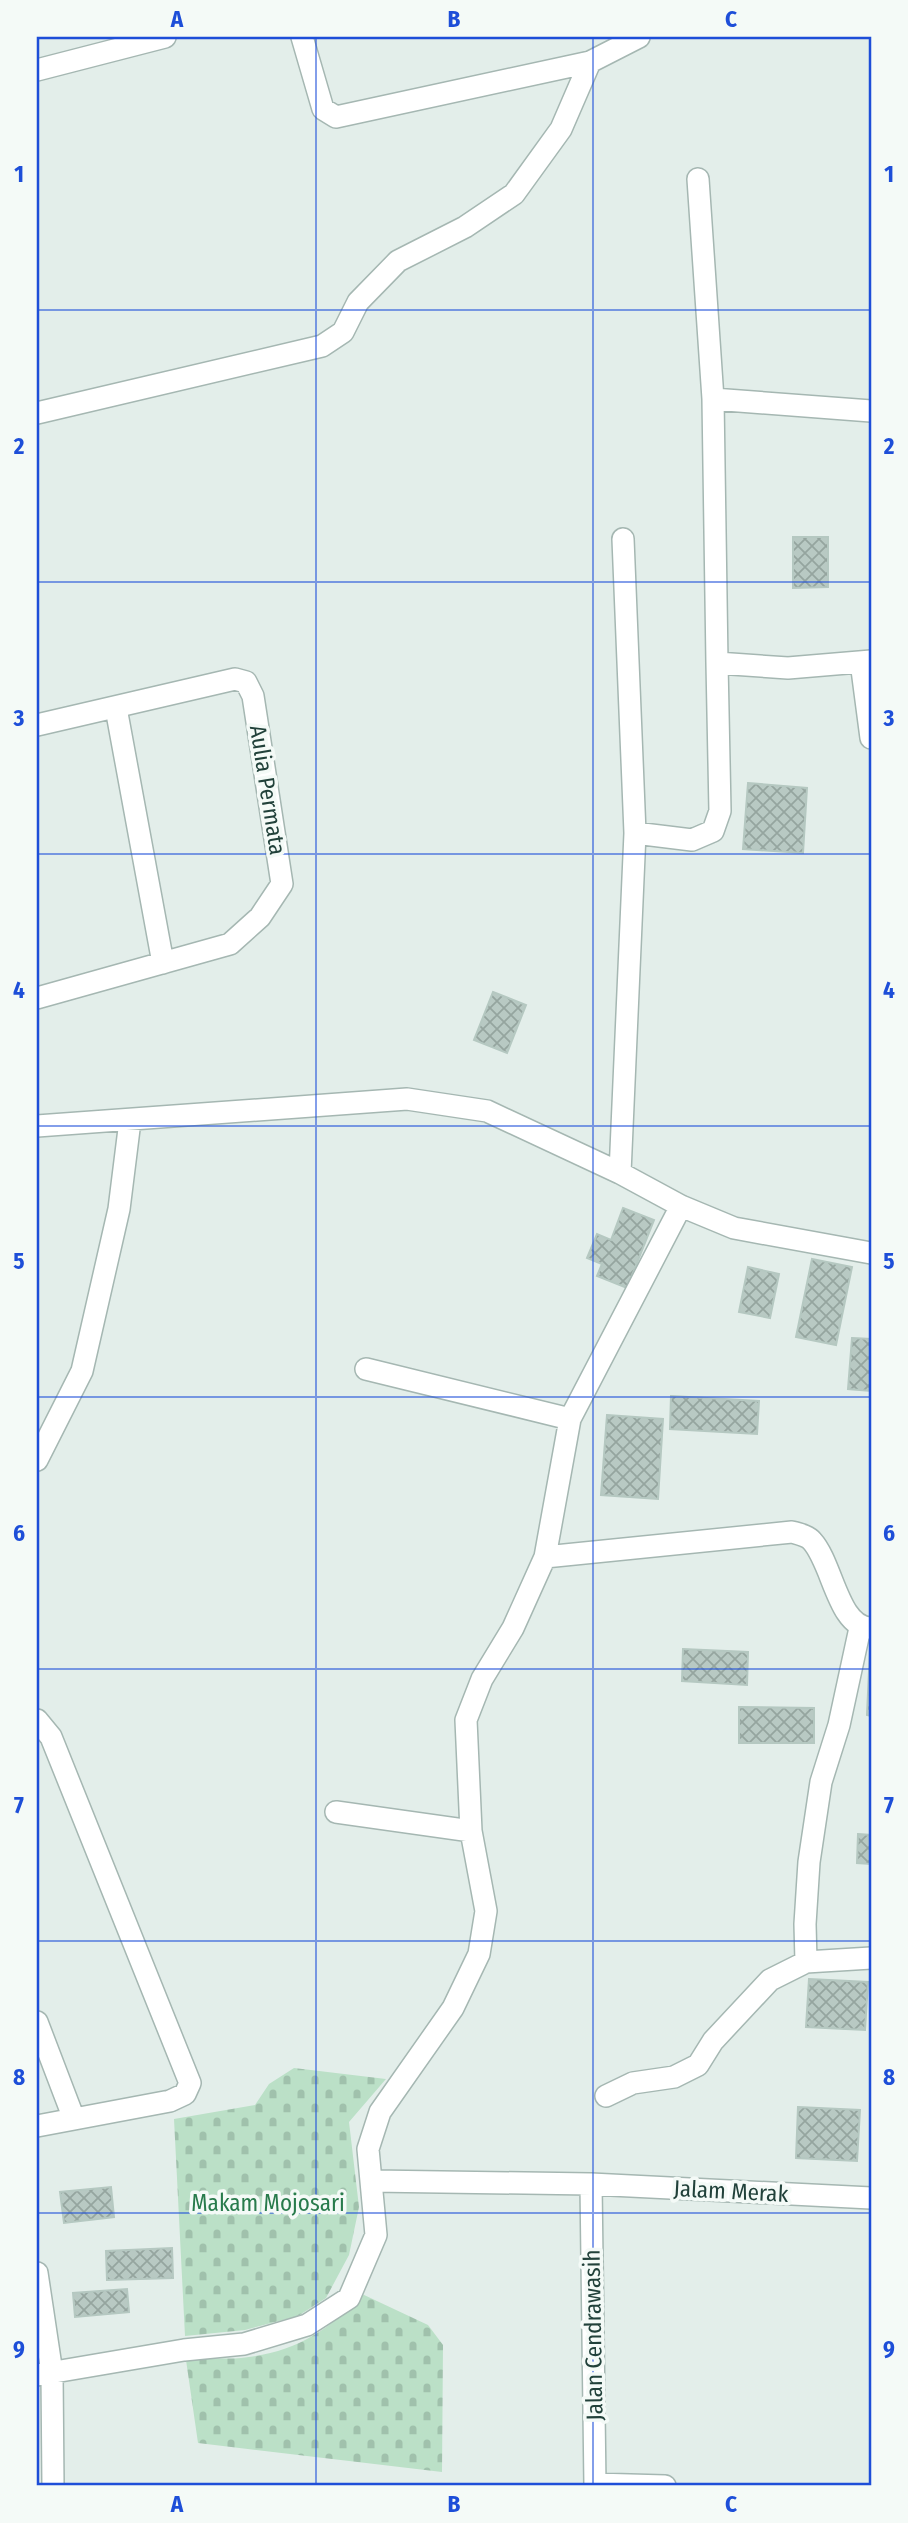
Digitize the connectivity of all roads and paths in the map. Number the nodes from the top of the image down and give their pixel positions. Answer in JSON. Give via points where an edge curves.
{"nodes":[{"id":1,"x":165,"y":37,"type":"edge"},
{"id":2,"x":302,"y":37,"type":"edge"},
{"id":3,"x":639,"y":37,"type":"edge"},
{"id":4,"x":120,"y":43,"type":"edge"},
{"id":5,"x":590,"y":62,"type":"junction"},
{"id":6,"x":37,"y":70,"type":"edge"},
{"id":7,"x":698,"y":179,"type":"dead end"},
{"id":8,"x":713,"y":399,"type":"junction"},
{"id":9,"x":871,"y":411,"type":"edge"},
{"id":10,"x":37,"y":413,"type":"edge"},
{"id":11,"x":623,"y":539,"type":"dead end"},
{"id":12,"x":866,"y":661,"type":"edge"},
{"id":13,"x":717,"y":663,"type":"junction"},
{"id":14,"x":116,"y":708,"type":"junction"},
{"id":15,"x":37,"y":725,"type":"edge"},
{"id":16,"x":871,"y":738,"type":"edge"},
{"id":17,"x":635,"y":832,"type":"junction"},
{"id":18,"x":163,"y":963,"type":"junction"},
{"id":19,"x":37,"y":998,"type":"edge"},
{"id":20,"x":130,"y":1121,"type":"junction"},
{"id":21,"x":37,"y":1126,"type":"edge"},
{"id":22,"x":620,"y":1173,"type":"junction"},
{"id":23,"x":681,"y":1206,"type":"junction"},
{"id":24,"x":871,"y":1253,"type":"edge"},
{"id":25,"x":366,"y":1369,"type":"dead end"},
{"id":26,"x":569,"y":1419,"type":"junction"},
{"id":27,"x":37,"y":1460,"type":"edge"},
{"id":28,"x":545,"y":1557,"type":"junction"},
{"id":29,"x":866,"y":1628,"type":"edge"},
{"id":30,"x":37,"y":1720,"type":"edge"},
{"id":31,"x":335,"y":1812,"type":"dead end"},
{"id":32,"x":471,"y":1831,"type":"junction"},
{"id":33,"x":871,"y":1958,"type":"edge"},
{"id":34,"x":806,"y":1962,"type":"junction"},
{"id":35,"x":37,"y":2021,"type":"edge"},
{"id":36,"x":606,"y":2096,"type":"dead end"},
{"id":37,"x":74,"y":2119,"type":"junction"},
{"id":38,"x":37,"y":2126,"type":"edge"},
{"id":39,"x":372,"y":2181,"type":"junction"},
{"id":40,"x":592,"y":2184,"type":"junction"},
{"id":41,"x":871,"y":2198,"type":"edge"},
{"id":42,"x":37,"y":2273,"type":"edge"},
{"id":43,"x":44,"y":2374,"type":"edge"},
{"id":44,"x":595,"y":2485,"type":"edge"},
{"id":45,"x":53,"y":2486,"type":"edge"},
{"id":46,"x":665,"y":2486,"type":"edge"}],
"edges":[{"from":1,"to":4,"type":"street"},
{"from":2,"to":5,"type":"street","via":[[323,109],[335,117]]},
{"from":3,"to":5,"type":"street"},
{"from":4,"to":6,"type":"street"},
{"from":5,"to":10,"type":"street","via":[[561,129],[514,194],[465,227],[398,261],[358,302],[343,332],[322,346]]},
{"from":7,"to":8,"type":"street"},
{"from":8,"to":9,"type":"street"},
{"from":8,"to":13,"type":"street"},
{"from":11,"to":17,"type":"street"},
{"from":12,"to":13,"type":"street","via":[[788,668]]},
{"from":12,"to":16,"type":"street"},
{"from":13,"to":17,"type":"street","via":[[720,811],[713,831],[692,839]]},
{"from":14,"to":15,"type":"street","name":"Aulia Permata"},
{"from":14,"to":18,"type":"street"},
{"from":14,"to":18,"type":"street","name":"Aulia Permata","via":[[236,679],[247,682],[253,696],[282,884],[260,917],[230,944]]},
{"from":17,"to":22,"type":"street"},
{"from":18,"to":19,"type":"street","name":"Aulia Permata"},
{"from":20,"to":21,"type":"street"},
{"from":20,"to":22,"type":"street","via":[[407,1099],[487,1111]]},
{"from":20,"to":27,"type":"street","via":[[119,1209],[82,1371]]},
{"from":22,"to":23,"type":"street"},
{"from":23,"to":24,"type":"street","via":[[734,1228]]},
{"from":23,"to":26,"type":"street"},
{"from":25,"to":26,"type":"street"},
{"from":26,"to":28,"type":"street"},
{"from":28,"to":29,"type":"street","via":[[792,1532],[811,1539],[827,1563],[850,1620]]},
{"from":28,"to":32,"type":"street","via":[[466,1720]]},
{"from":29,"to":34,"type":"street","via":[[821,1782],[809,1862]]},
{"from":30,"to":37,"type":"street","via":[[51,1737],[190,2083],[185,2094],[170,2101]]},
{"from":31,"to":32,"type":"street"},
{"from":32,"to":39,"type":"street","via":[[486,1911],[480,1954],[453,2008],[380,2112],[368,2149]]},
{"from":33,"to":34,"type":"street"},
{"from":34,"to":36,"type":"street","via":[[770,1980],[754,1995],[713,2041],[698,2066],[674,2077],[633,2083]]},
{"from":35,"to":37,"type":"street"},
{"from":37,"to":38,"type":"street"},
{"from":39,"to":40,"type":"street","name":"Jalam Merak"},
{"from":39,"to":43,"type":"street","via":[[376,2235],[349,2298],[307,2325],[244,2344]]},
{"from":40,"to":41,"type":"street","name":"Jalam Merak"},
{"from":40,"to":44,"type":"street","name":"Jalan Cendrawasih"},
{"from":42,"to":43,"type":"street"},
{"from":43,"to":45,"type":"street"},
{"from":44,"to":46,"type":"street"}]}
